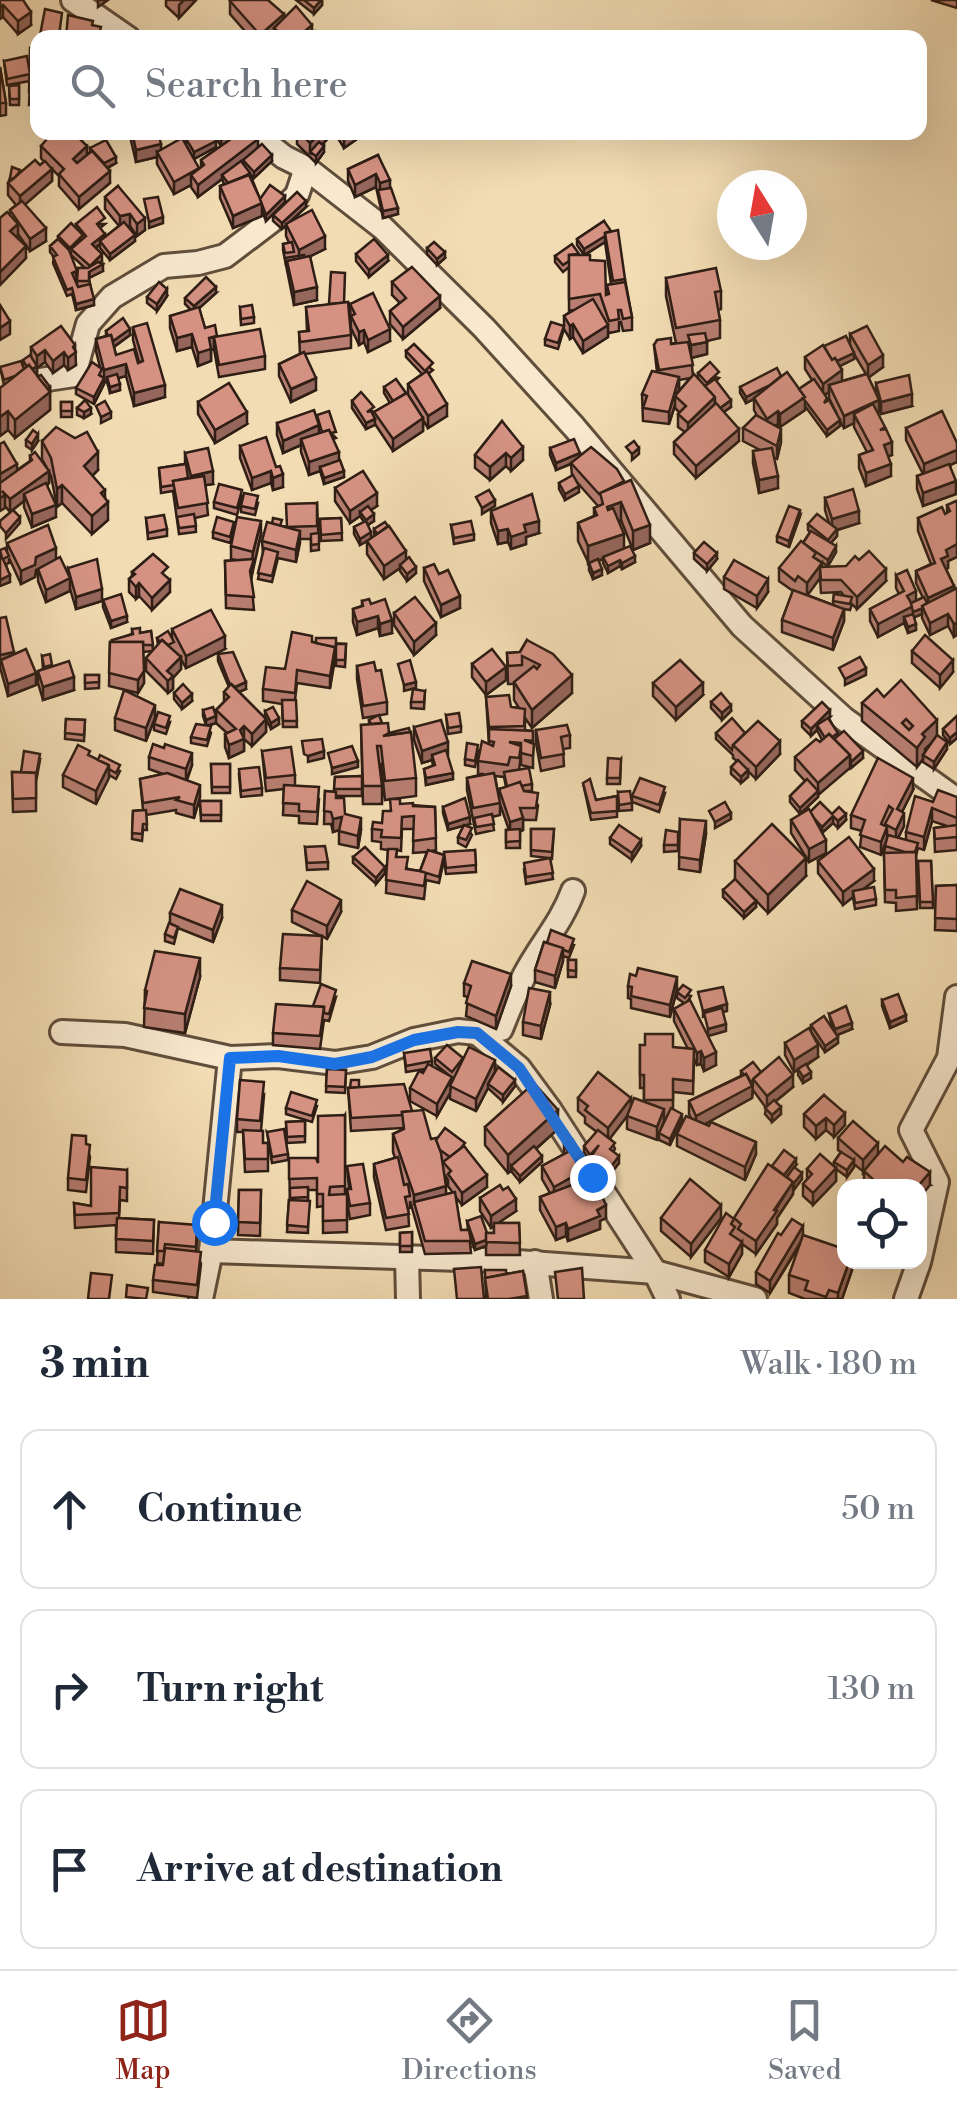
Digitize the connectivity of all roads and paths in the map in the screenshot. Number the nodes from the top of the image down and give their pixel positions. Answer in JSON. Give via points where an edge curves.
{"nodes":[{"id":1,"x":74,"y":0,"type":"edge"},
{"id":2,"x":117,"y":30,"type":"edge"},
{"id":3,"x":262,"y":140,"type":"edge"},
{"id":4,"x":306,"y":168,"type":"junction"},
{"id":5,"x":34,"y":381,"type":"edge"},
{"id":6,"x":957,"y":800,"type":"edge"},
{"id":7,"x":572,"y":891,"type":"dead end"},
{"id":8,"x":957,"y":996,"type":"edge"},
{"id":9,"x":62,"y":1032,"type":"dead end"},
{"id":10,"x":477,"y":1033,"type":"junction"},
{"id":11,"x":230,"y":1058,"type":"junction"},
{"id":12,"x":927,"y":1225,"type":"edge"},
{"id":13,"x":211,"y":1251,"type":"junction"},
{"id":14,"x":406,"y":1257,"type":"junction"},
{"id":15,"x":535,"y":1262,"type":"junction"},
{"id":16,"x":916,"y":1269,"type":"edge"},
{"id":17,"x":655,"y":1272,"type":"junction"},
{"id":18,"x":201,"y":1299,"type":"edge"},
{"id":19,"x":408,"y":1299,"type":"edge"},
{"id":20,"x":540,"y":1299,"type":"edge"},
{"id":21,"x":668,"y":1299,"type":"edge"},
{"id":22,"x":755,"y":1299,"type":"edge"},
{"id":23,"x":906,"y":1299,"type":"edge"}],
"edges":[{"from":1,"to":2,"type":"street"},
{"from":3,"to":4,"type":"street"},
{"from":4,"to":5,"type":"street","via":[[297,195],[270,222],[225,256],[164,266],[112,297],[88,324],[74,375]]},
{"from":4,"to":6,"type":"street","via":[[382,228],[484,328],[742,626],[844,719]]},
{"from":7,"to":10,"type":"street","via":[[500,1030]]},
{"from":8,"to":12,"type":"street","via":[[949,1058],[911,1130],[937,1182]]},
{"from":9,"to":11,"type":"street","via":[[125,1034]]},
{"from":10,"to":11,"type":"street","via":[[414,1040],[335,1064]]},
{"from":10,"to":17,"type":"street","via":[[519,1068]]},
{"from":11,"to":13,"type":"street"},
{"from":13,"to":14,"type":"street"},
{"from":13,"to":18,"type":"street"},
{"from":14,"to":15,"type":"street"},
{"from":14,"to":19,"type":"street"},
{"from":15,"to":17,"type":"street"},
{"from":15,"to":20,"type":"street"},
{"from":16,"to":23,"type":"street"},
{"from":17,"to":21,"type":"street"},
{"from":17,"to":22,"type":"street"}]}
